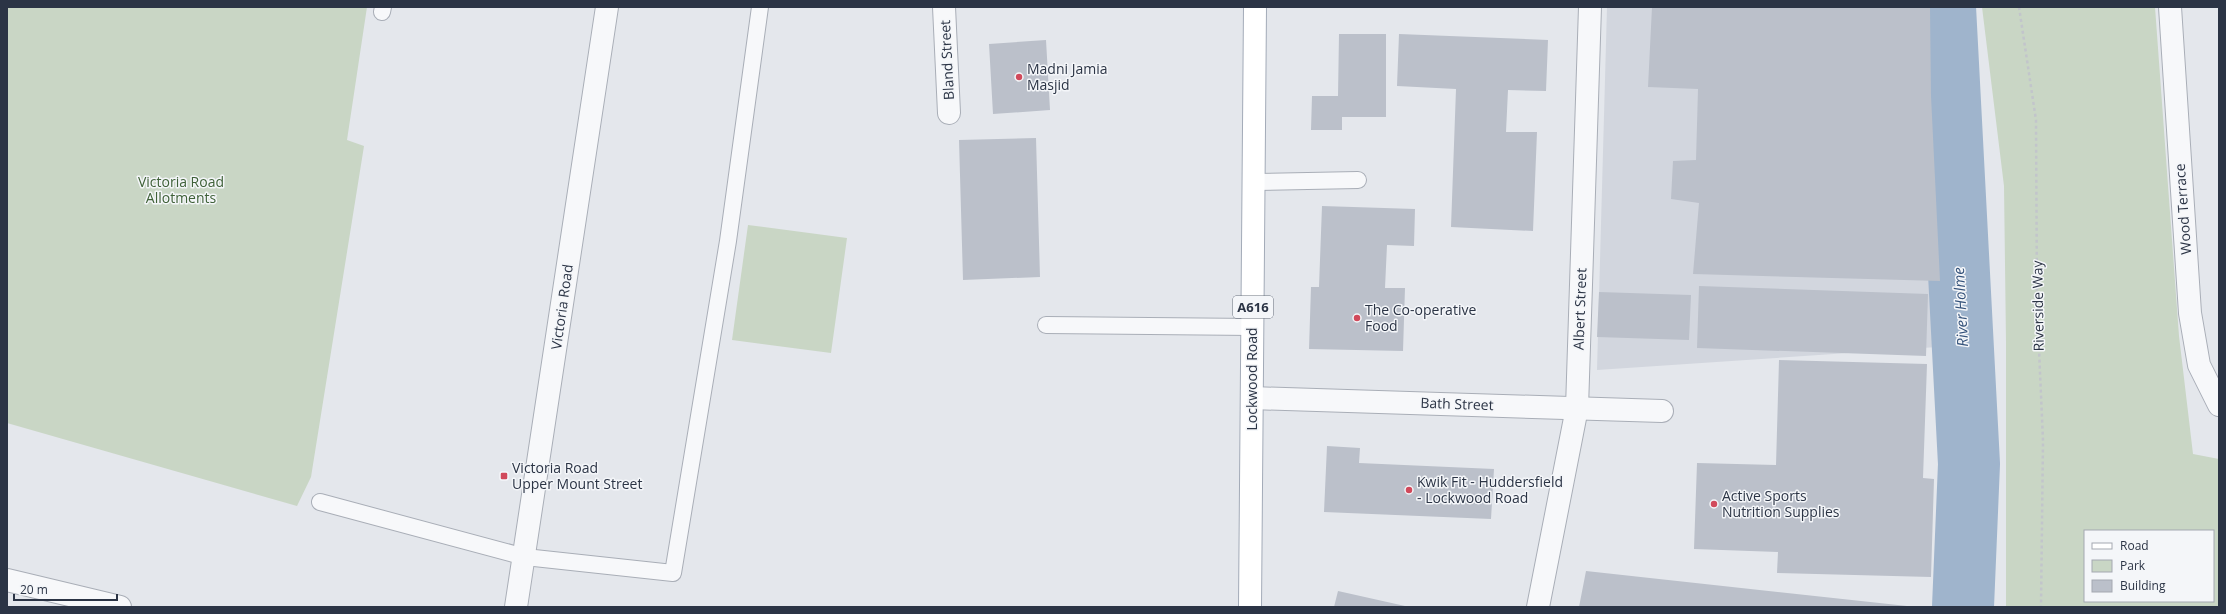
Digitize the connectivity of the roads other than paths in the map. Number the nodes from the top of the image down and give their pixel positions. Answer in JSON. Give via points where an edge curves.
{"nodes":[{"id":1,"x":607,"y":7,"type":"edge"},
{"id":2,"x":760,"y":7,"type":"edge"},
{"id":3,"x":944,"y":7,"type":"edge"},
{"id":4,"x":1255,"y":7,"type":"edge"},
{"id":5,"x":1590,"y":7,"type":"edge"},
{"id":6,"x":2170,"y":7,"type":"edge"},
{"id":7,"x":949,"y":113,"type":"dead end"},
{"id":8,"x":1358,"y":180,"type":"dead end"},
{"id":9,"x":1254,"y":182,"type":"junction"},
{"id":10,"x":1046,"y":325,"type":"dead end"},
{"id":11,"x":1253,"y":327,"type":"junction"},
{"id":12,"x":1252,"y":398,"type":"junction"},
{"id":13,"x":2219,"y":405,"type":"edge"},
{"id":14,"x":1577,"y":408,"type":"junction"},
{"id":15,"x":1662,"y":411,"type":"dead end"},
{"id":16,"x":320,"y":502,"type":"dead end"},
{"id":17,"x":525,"y":557,"type":"junction"},
{"id":18,"x":7,"y":580,"type":"edge"},
{"id":19,"x":120,"y":607,"type":"edge"},
{"id":20,"x":516,"y":607,"type":"edge"},
{"id":21,"x":1250,"y":607,"type":"edge"},
{"id":22,"x":1538,"y":607,"type":"edge"}],
"edges":[{"from":1,"to":17,"type":"street","name":"Victoria Road"},
{"from":2,"to":17,"type":"lane","via":[[728,241],[673,574]]},
{"from":3,"to":7,"type":"street","name":"Bland Street"},
{"from":4,"to":9,"type":"main road","name":"Lockwood Road","number":"A616"},
{"from":5,"to":14,"type":"street","name":"Albert Street"},
{"from":6,"to":13,"type":"street","name":"Wood Terrace","via":[[2190,313],[2199,365]]},
{"from":8,"to":9,"type":"lane"},
{"from":9,"to":11,"type":"main road","name":"Lockwood Road","number":"A616"},
{"from":10,"to":11,"type":"lane"},
{"from":11,"to":12,"type":"main road","name":"Lockwood Road","number":"A616"},
{"from":12,"to":14,"type":"street","name":"Bath Street"},
{"from":12,"to":21,"type":"main road","name":"Lockwood Road","number":"A616"},
{"from":14,"to":15,"type":"street","name":"Bath Street"},
{"from":14,"to":22,"type":"street","name":"Albert Street"},
{"from":16,"to":17,"type":"lane"},
{"from":17,"to":20,"type":"street","name":"Victoria Road"},
{"from":18,"to":19,"type":"street"}]}
